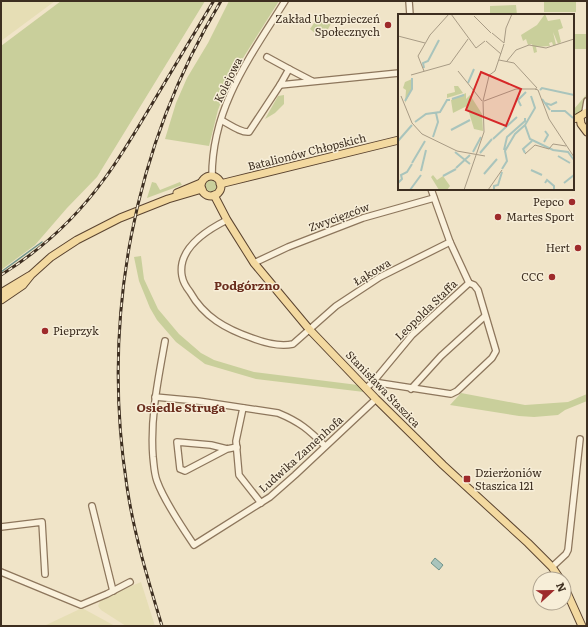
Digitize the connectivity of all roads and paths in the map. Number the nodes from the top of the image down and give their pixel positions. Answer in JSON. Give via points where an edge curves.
{"nodes":[{"id":1,"x":285,"y":1,"type":"edge"},
{"id":2,"x":409,"y":1,"type":"edge"},
{"id":3,"x":410,"y":14,"type":"edge"},
{"id":4,"x":267,"y":57,"type":"dead end"},
{"id":5,"x":288,"y":69,"type":"junction"},
{"id":6,"x":398,"y":73,"type":"edge"},
{"id":7,"x":312,"y":81,"type":"junction"},
{"id":8,"x":280,"y":85,"type":"junction"},
{"id":9,"x":587,"y":101,"type":"edge"},
{"id":10,"x":581,"y":115,"type":"edge"},
{"id":11,"x":221,"y":120,"type":"junction"},
{"id":12,"x":574,"y":126,"type":"edge"},
{"id":13,"x":584,"y":129,"type":"edge"},
{"id":14,"x":398,"y":140,"type":"edge"},
{"id":15,"x":212,"y":176,"type":"junction"},
{"id":16,"x":220,"y":184,"type":"junction"},
{"id":17,"x":201,"y":186,"type":"junction"},
{"id":18,"x":431,"y":190,"type":"edge"},
{"id":19,"x":214,"y":195,"type":"junction"},
{"id":20,"x":434,"y":198,"type":"junction"},
{"id":21,"x":227,"y":220,"type":"junction"},
{"id":22,"x":450,"y":242,"type":"junction"},
{"id":23,"x":254,"y":263,"type":"junction"},
{"id":24,"x":30,"y":275,"type":"junction"},
{"id":25,"x":468,"y":283,"type":"junction"},
{"id":26,"x":1,"y":293,"type":"edge"},
{"id":27,"x":1,"y":300,"type":"edge"},
{"id":28,"x":485,"y":316,"type":"junction"},
{"id":29,"x":309,"y":329,"type":"junction"},
{"id":30,"x":164,"y":341,"type":"dead end"},
{"id":31,"x":373,"y":382,"type":"junction"},
{"id":32,"x":366,"y":388,"type":"junction"},
{"id":33,"x":411,"y":389,"type":"junction"},
{"id":34,"x":155,"y":397,"type":"junction"},
{"id":35,"x":376,"y":399,"type":"junction"},
{"id":36,"x":243,"y":408,"type":"junction"},
{"id":37,"x":580,"y":439,"type":"dead end"},
{"id":38,"x":325,"y":446,"type":"junction"},
{"id":39,"x":237,"y":447,"type":"junction"},
{"id":40,"x":227,"y":449,"type":"junction"},
{"id":41,"x":261,"y":503,"type":"junction"},
{"id":42,"x":92,"y":506,"type":"dead end"},
{"id":43,"x":1,"y":527,"type":"edge"},
{"id":44,"x":552,"y":567,"type":"junction"},
{"id":45,"x":555,"y":571,"type":"edge"},
{"id":46,"x":1,"y":572,"type":"edge"},
{"id":47,"x":45,"y":574,"type":"dead end"},
{"id":48,"x":130,"y":582,"type":"dead end"},
{"id":49,"x":113,"y":591,"type":"junction"},
{"id":50,"x":572,"y":604,"type":"edge"},
{"id":51,"x":582,"y":626,"type":"edge"}],
"edges":[{"from":1,"to":11,"type":"street","name":"Kolejowa","via":[[241,72]]},
{"from":2,"to":3,"type":"street"},
{"from":4,"to":5,"type":"street"},
{"from":5,"to":7,"type":"street"},
{"from":5,"to":8,"type":"street"},
{"from":6,"to":7,"type":"street"},
{"from":7,"to":8,"type":"street"},
{"from":8,"to":11,"type":"street","via":[[249,132]]},
{"from":9,"to":10,"type":"street"},
{"from":10,"to":13,"type":"main road","via":[[580,121]]},
{"from":11,"to":15,"type":"street","name":"Kolejowa"},
{"from":12,"to":13,"type":"main road"},
{"from":14,"to":16,"type":"main road","name":"Batalionów Chłopskich"},
{"from":15,"to":16,"type":"main road","via":[[218,179]]},
{"from":15,"to":17,"type":"main road","via":[[205,178]]},
{"from":16,"to":19,"type":"main road","via":[[218,192]]},
{"from":17,"to":19,"type":"main road","via":[[205,194]]},
{"from":17,"to":24,"type":"main road","via":[[180,192],[113,221],[77,240]]},
{"from":18,"to":20,"type":"street"},
{"from":19,"to":21,"type":"main road","name":"Stanisława Staszica"},
{"from":20,"to":22,"type":"street"},
{"from":20,"to":23,"type":"street","name":"Zwycięzców","via":[[363,218]]},
{"from":21,"to":23,"type":"main road","name":"Stanisława Staszica"},
{"from":21,"to":29,"type":"street","name":"Łąkowa","via":[[198,239],[183,260],[184,284],[198,306],[225,328],[269,343],[293,344]]},
{"from":22,"to":25,"type":"street"},
{"from":22,"to":29,"type":"street","name":"Łąkowa","via":[[380,277],[336,306]]},
{"from":23,"to":29,"type":"main road","name":"Stanisława Staszica"},
{"from":24,"to":26,"type":"main road"},
{"from":24,"to":27,"type":"main road","via":[[23,285]]},
{"from":25,"to":28,"type":"street","via":[[478,290]]},
{"from":25,"to":31,"type":"street","name":"Leopolda Staffa","via":[[412,335]]},
{"from":28,"to":33,"type":"street","via":[[441,356]]},
{"from":28,"to":33,"type":"street","via":[[496,345],[496,351],[489,362],[451,394]]},
{"from":29,"to":32,"type":"main road","name":"Stanisława Staszica"},
{"from":30,"to":34,"type":"street"},
{"from":31,"to":32,"type":"street","name":"Leopolda Staffa"},
{"from":31,"to":33,"type":"street"},
{"from":32,"to":35,"type":"main road","name":"Stanisława Staszica"},
{"from":34,"to":36,"type":"street"},
{"from":34,"to":41,"type":"street","name":"Ludwika Zamenhofa","via":[[152,439],[154,473],[157,483],[194,545]]},
{"from":35,"to":38,"type":"street","name":"Ludwika Zamenhofa"},
{"from":35,"to":44,"type":"main road","name":"Stanisława Staszica"},
{"from":36,"to":38,"type":"street","via":[[278,413],[291,418],[304,426]]},
{"from":36,"to":39,"type":"street"},
{"from":37,"to":44,"type":"street","via":[[568,550]]},
{"from":38,"to":41,"type":"street","name":"Ludwika Zamenhofa"},
{"from":39,"to":40,"type":"street"},
{"from":39,"to":41,"type":"street","via":[[240,475]]},
{"from":40,"to":40,"type":"street","via":[[211,444],[177,442],[180,469],[185,471]]},
{"from":42,"to":49,"type":"street"},
{"from":43,"to":47,"type":"street","via":[[42,522]]},
{"from":44,"to":45,"type":"main road","name":"Stanisława Staszica"},
{"from":46,"to":49,"type":"street","via":[[81,605]]},
{"from":48,"to":49,"type":"street"},
{"from":50,"to":51,"type":"main road"}]}
